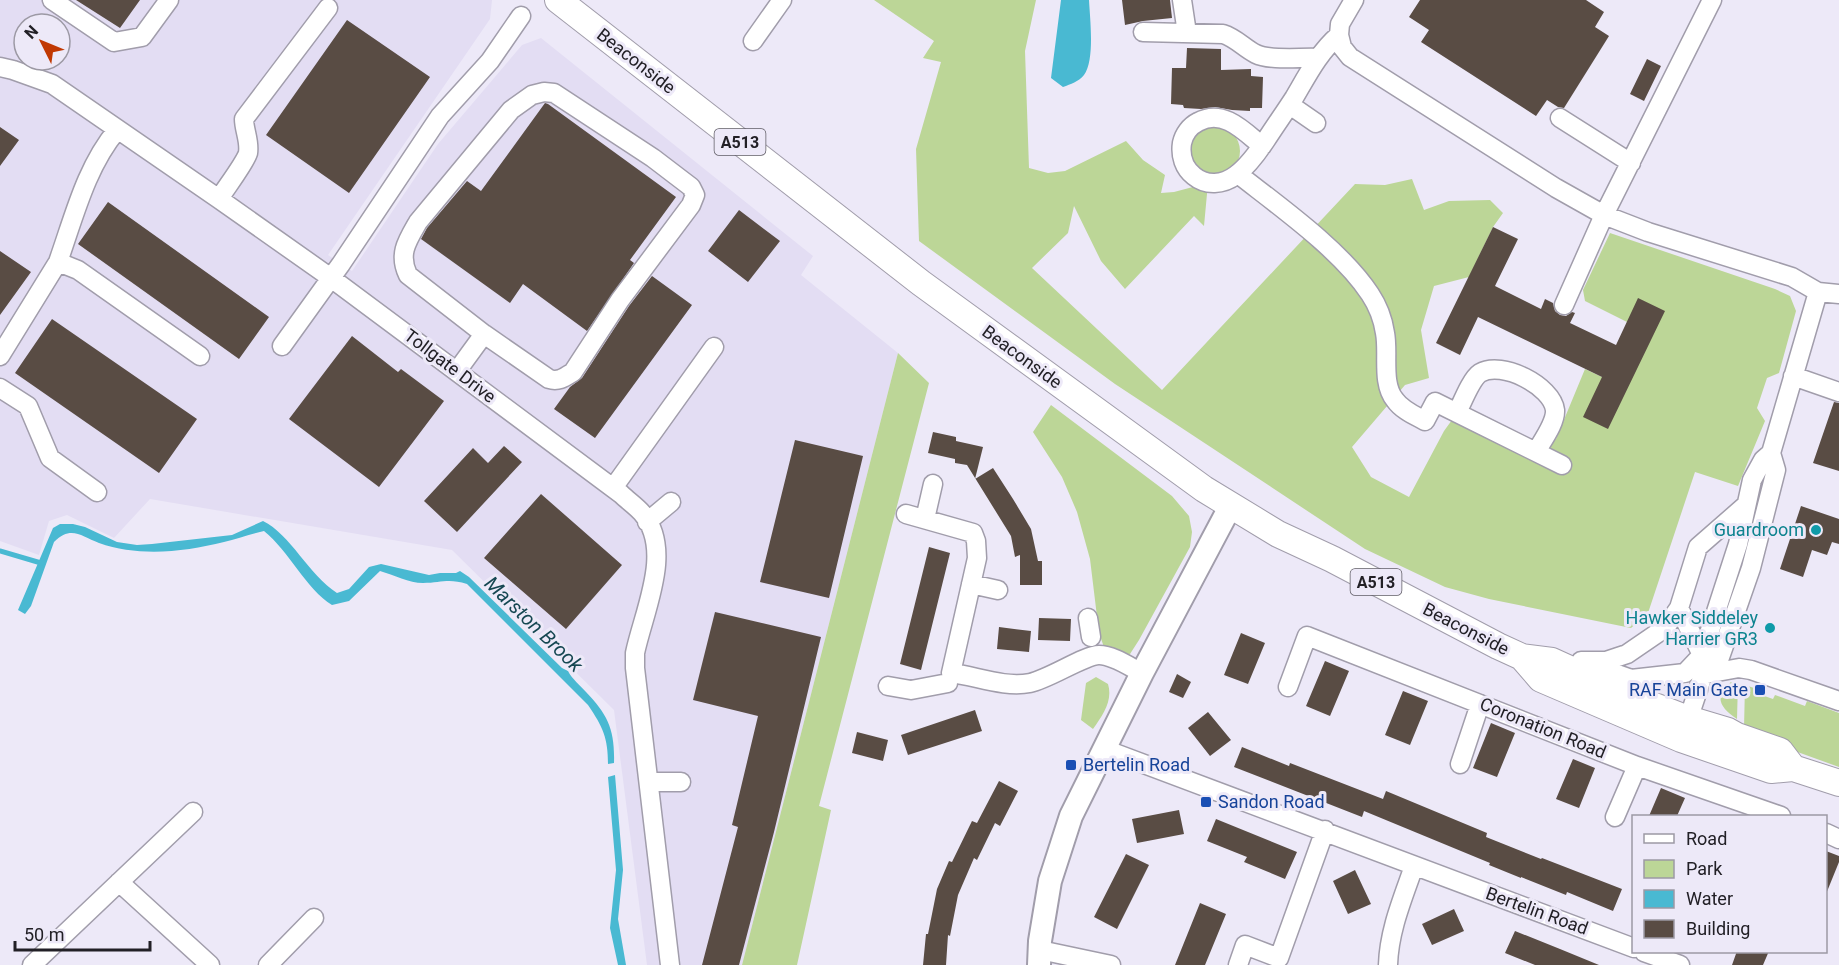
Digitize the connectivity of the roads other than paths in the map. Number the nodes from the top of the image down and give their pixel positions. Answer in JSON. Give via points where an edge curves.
{"nodes":[{"id":1,"x":52,"y":0,"type":"edge"},
{"id":2,"x":169,"y":0,"type":"edge"},
{"id":3,"x":558,"y":0,"type":"edge"},
{"id":4,"x":782,"y":0,"type":"edge"},
{"id":5,"x":1182,"y":0,"type":"edge"},
{"id":6,"x":1354,"y":0,"type":"edge"},
{"id":7,"x":1712,"y":0,"type":"edge"},
{"id":8,"x":328,"y":8,"type":"dead end"},
{"id":9,"x":521,"y":16,"type":"dead end"},
{"id":10,"x":1143,"y":32,"type":"dead end"},
{"id":11,"x":1187,"y":33,"type":"junction"},
{"id":12,"x":1339,"y":35,"type":"junction"},
{"id":13,"x":753,"y":41,"type":"dead end"},
{"id":14,"x":1318,"y":58,"type":"junction"},
{"id":15,"x":0,"y":68,"type":"edge"},
{"id":16,"x":1290,"y":105,"type":"junction"},
{"id":17,"x":1560,"y":118,"type":"dead end"},
{"id":18,"x":1316,"y":123,"type":"dead end"},
{"id":19,"x":117,"y":130,"type":"junction"},
{"id":20,"x":1262,"y":146,"type":"junction"},
{"id":21,"x":1631,"y":163,"type":"junction"},
{"id":22,"x":1238,"y":174,"type":"junction"},
{"id":23,"x":219,"y":199,"type":"junction"},
{"id":24,"x":1604,"y":215,"type":"junction"},
{"id":25,"x":58,"y":262,"type":"junction"},
{"id":26,"x":331,"y":278,"type":"junction"},
{"id":27,"x":1818,"y":292,"type":"junction"},
{"id":28,"x":1839,"y":294,"type":"edge"},
{"id":29,"x":1563,"y":305,"type":"dead end"},
{"id":30,"x":484,"y":334,"type":"junction"},
{"id":31,"x":282,"y":346,"type":"dead end"},
{"id":32,"x":714,"y":347,"type":"dead end"},
{"id":33,"x":0,"y":356,"type":"edge"},
{"id":34,"x":200,"y":356,"type":"dead end"},
{"id":35,"x":457,"y":371,"type":"junction"},
{"id":36,"x":1793,"y":376,"type":"junction"},
{"id":37,"x":0,"y":388,"type":"edge"},
{"id":38,"x":1839,"y":392,"type":"edge"},
{"id":39,"x":1457,"y":413,"type":"junction"},
{"id":40,"x":1536,"y":452,"type":"junction"},
{"id":41,"x":1771,"y":453,"type":"junction"},
{"id":42,"x":1562,"y":465,"type":"dead end"},
{"id":43,"x":933,"y":484,"type":"dead end"},
{"id":44,"x":612,"y":488,"type":"junction"},
{"id":45,"x":97,"y":492,"type":"dead end"},
{"id":46,"x":671,"y":502,"type":"dead end"},
{"id":47,"x":1231,"y":505,"type":"junction"},
{"id":48,"x":1746,"y":505,"type":"junction"},
{"id":49,"x":906,"y":514,"type":"dead end"},
{"id":50,"x":925,"y":519,"type":"junction"},
{"id":51,"x":647,"y":522,"type":"junction"},
{"id":52,"x":971,"y":584,"type":"junction"},
{"id":53,"x":998,"y":590,"type":"dead end"},
{"id":54,"x":1679,"y":608,"type":"junction"},
{"id":55,"x":1088,"y":618,"type":"dead end"},
{"id":56,"x":1091,"y":637,"type":"dead end"},
{"id":57,"x":1702,"y":655,"type":"junction"},
{"id":58,"x":1522,"y":657,"type":"junction"},
{"id":59,"x":1552,"y":661,"type":"junction"},
{"id":60,"x":1581,"y":661,"type":"junction"},
{"id":61,"x":1142,"y":673,"type":"junction"},
{"id":62,"x":1702,"y":675,"type":"junction"},
{"id":63,"x":948,"y":684,"type":"junction"},
{"id":64,"x":888,"y":686,"type":"dead end"},
{"id":65,"x":1287,"y":687,"type":"dead end"},
{"id":66,"x":1839,"y":701,"type":"edge"},
{"id":67,"x":1480,"y":704,"type":"junction"},
{"id":68,"x":1685,"y":729,"type":"junction"},
{"id":69,"x":1104,"y":749,"type":"junction"},
{"id":70,"x":1460,"y":764,"type":"dead end"},
{"id":71,"x":1637,"y":766,"type":"junction"},
{"id":72,"x":650,"y":782,"type":"junction"},
{"id":73,"x":681,"y":782,"type":"dead end"},
{"id":74,"x":1839,"y":783,"type":"edge"},
{"id":75,"x":193,"y":812,"type":"dead end"},
{"id":76,"x":1778,"y":815,"type":"edge"},
{"id":77,"x":1615,"y":817,"type":"dead end"},
{"id":78,"x":1324,"y":831,"type":"junction"},
{"id":79,"x":1414,"y":866,"type":"junction"},
{"id":80,"x":119,"y":882,"type":"junction"},
{"id":81,"x":314,"y":918,"type":"dead end"},
{"id":82,"x":1632,"y":947,"type":"edge"},
{"id":83,"x":1649,"y":953,"type":"edge"},
{"id":84,"x":1040,"y":957,"type":"edge"},
{"id":85,"x":32,"y":965,"type":"edge"},
{"id":86,"x":210,"y":965,"type":"edge"},
{"id":87,"x":268,"y":965,"type":"edge"},
{"id":88,"x":670,"y":965,"type":"edge"},
{"id":89,"x":1111,"y":965,"type":"edge"},
{"id":90,"x":1238,"y":965,"type":"edge"},
{"id":91,"x":1388,"y":965,"type":"edge"},
{"id":92,"x":1680,"y":965,"type":"edge"}],
"edges":[{"from":1,"to":2,"type":"street","via":[[114,42],[142,37]]},
{"from":3,"to":47,"type":"highway","name":"Beaconside","number":"A513","via":[[921,283],[1167,464]]},
{"from":4,"to":13,"type":"street"},
{"from":5,"to":11,"type":"street"},
{"from":6,"to":12,"type":"street","via":[[1340,24]]},
{"from":7,"to":21,"type":"street"},
{"from":8,"to":23,"type":"street","via":[[244,119],[248,154]]},
{"from":9,"to":26,"type":"street","via":[[490,61],[440,117]]},
{"from":10,"to":11,"type":"street"},
{"from":11,"to":14,"type":"street","via":[[1223,34],[1257,55]]},
{"from":12,"to":14,"type":"street"},
{"from":12,"to":24,"type":"street","via":[[1350,57]]},
{"from":14,"to":16,"type":"street"},
{"from":15,"to":19,"type":"street","name":"Tollgate Drive","via":[[52,84]]},
{"from":16,"to":18,"type":"street"},
{"from":16,"to":20,"type":"street"},
{"from":17,"to":21,"type":"street"},
{"from":19,"to":23,"type":"street","name":"Tollgate Drive"},
{"from":19,"to":25,"type":"street","via":[[93,169]]},
{"from":20,"to":22,"type":"street"},
{"from":20,"to":22,"type":"street","via":[[1236,125],[1216,117],[1205,118],[1187,131],[1181,152],[1189,172],[1208,183],[1220,183]]},
{"from":21,"to":24,"type":"street"},
{"from":22,"to":39,"type":"street","via":[[1288,212],[1370,294],[1380,311],[1385,334],[1388,386],[1401,408],[1425,421],[1435,402]]},
{"from":23,"to":26,"type":"street","name":"Tollgate Drive"},
{"from":24,"to":27,"type":"street","via":[[1792,277]]},
{"from":24,"to":29,"type":"street"},
{"from":25,"to":33,"type":"street"},
{"from":25,"to":34,"type":"street","via":[[78,270]]},
{"from":26,"to":31,"type":"street"},
{"from":26,"to":35,"type":"street","name":"Tollgate Drive"},
{"from":27,"to":28,"type":"street"},
{"from":27,"to":36,"type":"street"},
{"from":30,"to":30,"type":"street","via":[[408,275],[403,254],[418,222],[511,110],[532,94],[554,93],[691,187],[695,195],[691,205],[620,300],[573,372],[555,381],[549,379]]},
{"from":30,"to":35,"type":"street"},
{"from":32,"to":44,"type":"street"},
{"from":35,"to":44,"type":"street","name":"Tollgate Drive"},
{"from":36,"to":38,"type":"street"},
{"from":36,"to":41,"type":"street"},
{"from":37,"to":45,"type":"street","via":[[28,406],[50,458]]},
{"from":39,"to":40,"type":"street"},
{"from":39,"to":40,"type":"street","via":[[1480,373],[1510,371],[1546,392],[1555,409],[1555,417]]},
{"from":40,"to":42,"type":"street"},
{"from":41,"to":48,"type":"street","via":[[1762,460],[1752,480]]},
{"from":41,"to":62,"type":"street","via":[[1776,470],[1751,568],[1719,660]]},
{"from":43,"to":50,"type":"street"},
{"from":44,"to":51,"type":"street","name":"Tollgate Drive"},
{"from":46,"to":51,"type":"street"},
{"from":47,"to":58,"type":"highway","name":"Beaconside","number":"A513","via":[[1278,534]]},
{"from":47,"to":61,"type":"main road"},
{"from":48,"to":54,"type":"street","via":[[1698,547]]},
{"from":48,"to":57,"type":"street","via":[[1738,544]]},
{"from":49,"to":50,"type":"street"},
{"from":50,"to":52,"type":"street","via":[[973,533],[977,558]]},
{"from":51,"to":72,"type":"street","name":"Tollgate Drive","via":[[656,544],[657,565],[635,653]]},
{"from":52,"to":53,"type":"street"},
{"from":52,"to":63,"type":"street"},
{"from":54,"to":57,"type":"street"},
{"from":54,"to":60,"type":"street","via":[[1665,628],[1627,654],[1606,661]]},
{"from":55,"to":56,"type":"street"},
{"from":57,"to":60,"type":"street","via":[[1685,674],[1631,679]]},
{"from":57,"to":62,"type":"street"},
{"from":58,"to":59,"type":"highway","name":"Beaconside","number":"A513"},
{"from":58,"to":68,"type":"highway","name":"Beaconside","number":"A513","via":[[1541,679]]},
{"from":59,"to":60,"type":"street"},
{"from":59,"to":68,"type":"highway","name":"Beaconside","number":"A513","via":[[1629,696]]},
{"from":61,"to":63,"type":"street","via":[[1100,655],[1028,683]]},
{"from":61,"to":69,"type":"main road"},
{"from":62,"to":66,"type":"street","via":[[1739,668],[1751,670]]},
{"from":62,"to":68,"type":"street"},
{"from":63,"to":64,"type":"street","via":[[911,690]]},
{"from":65,"to":67,"type":"street","name":"Coronation Road","via":[[1306,636]]},
{"from":67,"to":70,"type":"street"},
{"from":67,"to":71,"type":"street","name":"Coronation Road"},
{"from":68,"to":74,"type":"highway","name":"Beaconside","number":"A513","via":[[1771,770],[1793,768]]},
{"from":69,"to":78,"type":"street","name":"Bertelin Road"},
{"from":69,"to":84,"type":"main road","via":[[1071,816],[1050,881]]},
{"from":71,"to":76,"type":"street","name":"Coronation Road"},
{"from":71,"to":77,"type":"street"},
{"from":72,"to":73,"type":"street"},
{"from":72,"to":88,"type":"street","name":"Tollgate Drive"},
{"from":75,"to":80,"type":"street"},
{"from":78,"to":79,"type":"street","name":"Bertelin Road"},
{"from":78,"to":90,"type":"street","via":[[1279,958],[1245,945]]},
{"from":79,"to":82,"type":"street","name":"Bertelin Road"},
{"from":79,"to":91,"type":"street","via":[[1396,915]]},
{"from":80,"to":85,"type":"street"},
{"from":80,"to":86,"type":"street"},
{"from":81,"to":87,"type":"street"},
{"from":83,"to":92,"type":"street"},
{"from":84,"to":89,"type":"street"}]}
